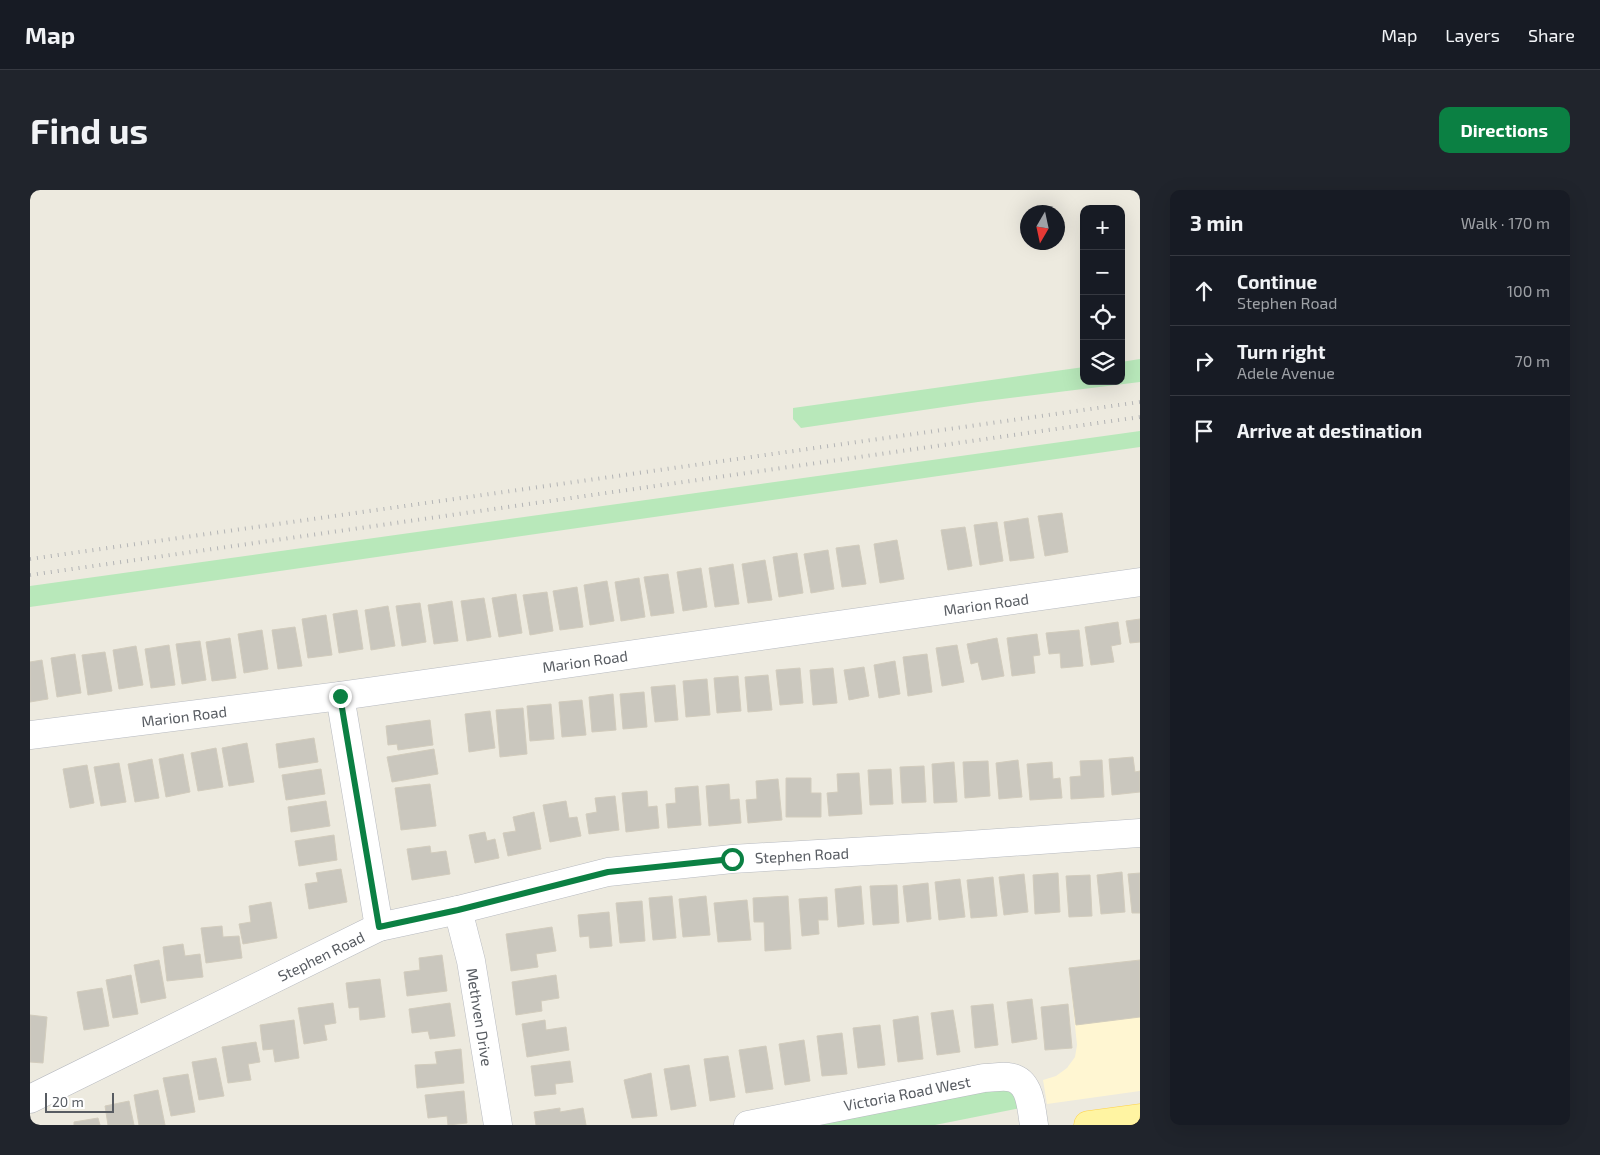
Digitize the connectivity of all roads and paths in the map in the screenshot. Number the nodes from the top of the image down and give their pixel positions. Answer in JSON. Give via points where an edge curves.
{"nodes":[{"id":1,"x":1140,"y":582,"type":"edge"},
{"id":2,"x":340,"y":696,"type":"junction"},
{"id":3,"x":30,"y":736,"type":"edge"},
{"id":4,"x":1140,"y":833,"type":"edge"},
{"id":5,"x":458,"y":910,"type":"junction"},
{"id":6,"x":379,"y":927,"type":"junction"},
{"id":7,"x":30,"y":1099,"type":"edge"},
{"id":8,"x":1140,"y":1118,"type":"edge"},
{"id":9,"x":498,"y":1125,"type":"edge"},
{"id":10,"x":748,"y":1125,"type":"edge"},
{"id":11,"x":1034,"y":1125,"type":"edge"},
{"id":12,"x":1088,"y":1125,"type":"edge"}],
"edges":[{"from":1,"to":2,"type":"street","name":"Marion Road"},
{"from":2,"to":3,"type":"street","name":"Marion Road"},
{"from":2,"to":6,"type":"street"},
{"from":4,"to":5,"type":"street","name":"Stephen Road","via":[[732,859],[617,871]]},
{"from":5,"to":6,"type":"street","name":"Stephen Road"},
{"from":5,"to":9,"type":"street","name":"Methven Drive","via":[[471,961]]},
{"from":6,"to":7,"type":"street","name":"Stephen Road"},
{"from":8,"to":12,"type":"main road"},
{"from":10,"to":11,"type":"street","name":"Victoria Road West","via":[[984,1078],[1010,1077],[1022,1083],[1028,1093]]}]}
